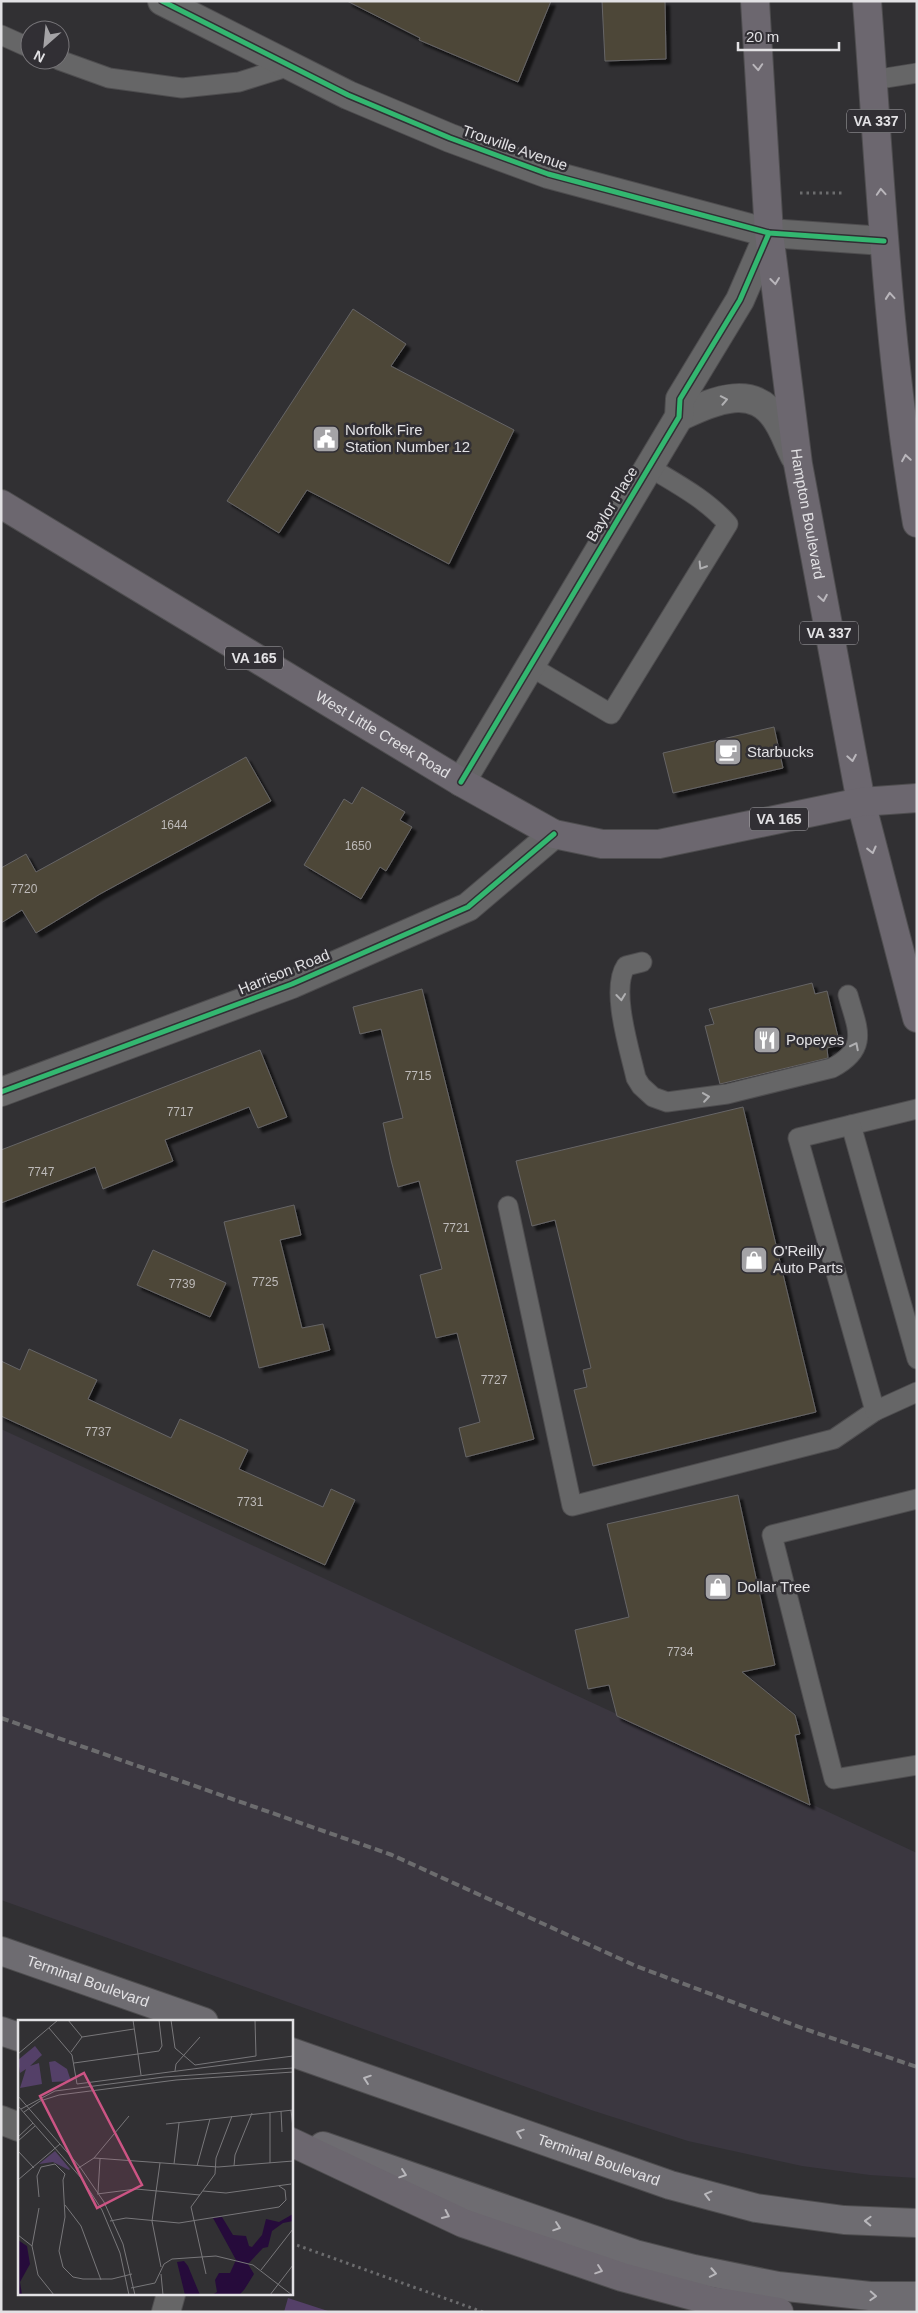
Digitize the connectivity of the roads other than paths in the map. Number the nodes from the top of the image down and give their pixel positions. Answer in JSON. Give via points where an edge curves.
{"nodes":[{"id":1,"x":162,"y":1,"type":"edge"},
{"id":2,"x":755,"y":1,"type":"edge"},
{"id":3,"x":867,"y":1,"type":"edge"},
{"id":4,"x":1,"y":35,"type":"edge"},
{"id":5,"x":20,"y":44,"type":"edge"},
{"id":6,"x":70,"y":64,"type":"edge"},
{"id":7,"x":290,"y":66,"type":"junction"},
{"id":8,"x":917,"y":73,"type":"edge"},
{"id":9,"x":873,"y":80,"type":"junction"},
{"id":10,"x":769,"y":233,"type":"junction"},
{"id":11,"x":884,"y":241,"type":"junction"},
{"id":12,"x":679,"y":418,"type":"junction"},
{"id":13,"x":798,"y":464,"type":"junction"},
{"id":14,"x":649,"y":467,"type":"junction"},
{"id":15,"x":1,"y":504,"type":"edge"},
{"id":16,"x":917,"y":524,"type":"edge"},
{"id":17,"x":530,"y":666,"type":"junction"},
{"id":18,"x":461,"y":782,"type":"junction"},
{"id":19,"x":917,"y":798,"type":"edge"},
{"id":20,"x":860,"y":802,"type":"junction"},
{"id":21,"x":554,"y":834,"type":"junction"},
{"id":22,"x":642,"y":962,"type":"dead end"},
{"id":23,"x":848,"y":995,"type":"dead end"},
{"id":24,"x":917,"y":1018,"type":"edge"},
{"id":25,"x":1,"y":1092,"type":"edge"},
{"id":26,"x":917,"y":1109,"type":"edge"},
{"id":27,"x":851,"y":1125,"type":"junction"},
{"id":28,"x":508,"y":1206,"type":"dead end"},
{"id":29,"x":917,"y":1359,"type":"edge"},
{"id":30,"x":917,"y":1392,"type":"edge"},
{"id":31,"x":875,"y":1412,"type":"junction"},
{"id":32,"x":917,"y":1499,"type":"edge"},
{"id":33,"x":917,"y":1765,"type":"edge"},
{"id":34,"x":1,"y":1951,"type":"edge"},
{"id":35,"x":198,"y":2020,"type":"edge"},
{"id":36,"x":1,"y":2031,"type":"edge"},
{"id":37,"x":18,"y":2037,"type":"edge"},
{"id":38,"x":292,"y":2052,"type":"edge"},
{"id":39,"x":1,"y":2120,"type":"edge"},
{"id":40,"x":18,"y":2126,"type":"edge"},
{"id":41,"x":292,"y":2135,"type":"edge"},
{"id":42,"x":292,"y":2142,"type":"edge"},
{"id":43,"x":917,"y":2222,"type":"edge"},
{"id":44,"x":170,"y":2296,"type":"edge"},
{"id":45,"x":917,"y":2296,"type":"edge"},
{"id":46,"x":166,"y":2312,"type":"edge"},
{"id":47,"x":779,"y":2312,"type":"edge"}],
"edges":[{"from":1,"to":7,"type":"street","name":"Trouville Avenue"},
{"from":2,"to":10,"type":"main road","name":"Hampton Boulevard","number":"VA 337","one_way":true},
{"from":3,"to":9,"type":"main road","number":"VA 337"},
{"from":4,"to":5,"type":"lane"},
{"from":6,"to":7,"type":"lane","via":[[109,78],[182,88],[239,82]]},
{"from":7,"to":10,"type":"street","name":"Trouville Avenue","via":[[436,133],[539,170]]},
{"from":8,"to":9,"type":"lane"},
{"from":11,"to":9,"type":"main road","number":"VA 337","one_way":true},
{"from":10,"to":11,"type":"street","name":"Trouville Avenue"},
{"from":10,"to":12,"type":"street","name":"Baylor Place","via":[[740,300],[680,399]]},
{"from":10,"to":13,"type":"main road","name":"Hampton Boulevard","number":"VA 337","one_way":true},
{"from":16,"to":11,"type":"main road","number":"VA 337","one_way":true,"via":[[902,437]]},
{"from":12,"to":13,"type":"street","one_way":true,"via":[[710,402],[749,398],[766,408],[778,421]]},
{"from":12,"to":14,"type":"street","name":"Baylor Place"},
{"from":13,"to":20,"type":"main road","name":"Hampton Boulevard","number":"VA 337","one_way":true},
{"from":14,"to":17,"type":"street","name":"Baylor Place"},
{"from":14,"to":17,"type":"lane","one_way":true,"via":[[698,496],[728,524],[611,714]]},
{"from":15,"to":18,"type":"main road","name":"West Little Creek Road","number":"VA 165"},
{"from":17,"to":18,"type":"street","name":"Baylor Place"},
{"from":18,"to":21,"type":"main road","name":"West Little Creek Road","number":"VA 165"},
{"from":19,"to":20,"type":"main road","name":"West Little Creek Road","number":"VA 165"},
{"from":20,"to":21,"type":"main road","name":"West Little Creek Road","number":"VA 165","via":[[659,844],[602,844]]},
{"from":20,"to":24,"type":"main road","name":"Hampton Boulevard","number":"VA 337","one_way":true},
{"from":21,"to":25,"type":"street","name":"Harrison Road","via":[[468,907],[292,984]]},
{"from":22,"to":23,"type":"lane","one_way":true,"via":[[626,966],[620,974],[622,1012],[636,1078],[653,1097],[667,1102],[727,1094],[845,1062],[860,1036]]},
{"from":26,"to":27,"type":"lane"},
{"from":27,"to":29,"type":"lane"},
{"from":27,"to":31,"type":"lane","via":[[798,1138]]},
{"from":28,"to":31,"type":"lane","via":[[572,1506],[834,1439]]},
{"from":30,"to":31,"type":"lane"},
{"from":32,"to":33,"type":"lane","via":[[772,1535],[834,1778]]},
{"from":34,"to":35,"type":"main road","name":"Terminal Boulevard"},
{"from":36,"to":37,"type":"main road"},
{"from":43,"to":38,"type":"main road","name":"Terminal Boulevard","one_way":true,"via":[[844,2220],[756,2208],[594,2159]]},
{"from":39,"to":40,"type":"street"},
{"from":41,"to":45,"type":"main road","one_way":true,"via":[[644,2256],[694,2269],[778,2286],[870,2296]]},
{"from":42,"to":47,"type":"main road","one_way":true,"via":[[462,2223],[622,2278]]},
{"from":44,"to":46,"type":"street"}]}
